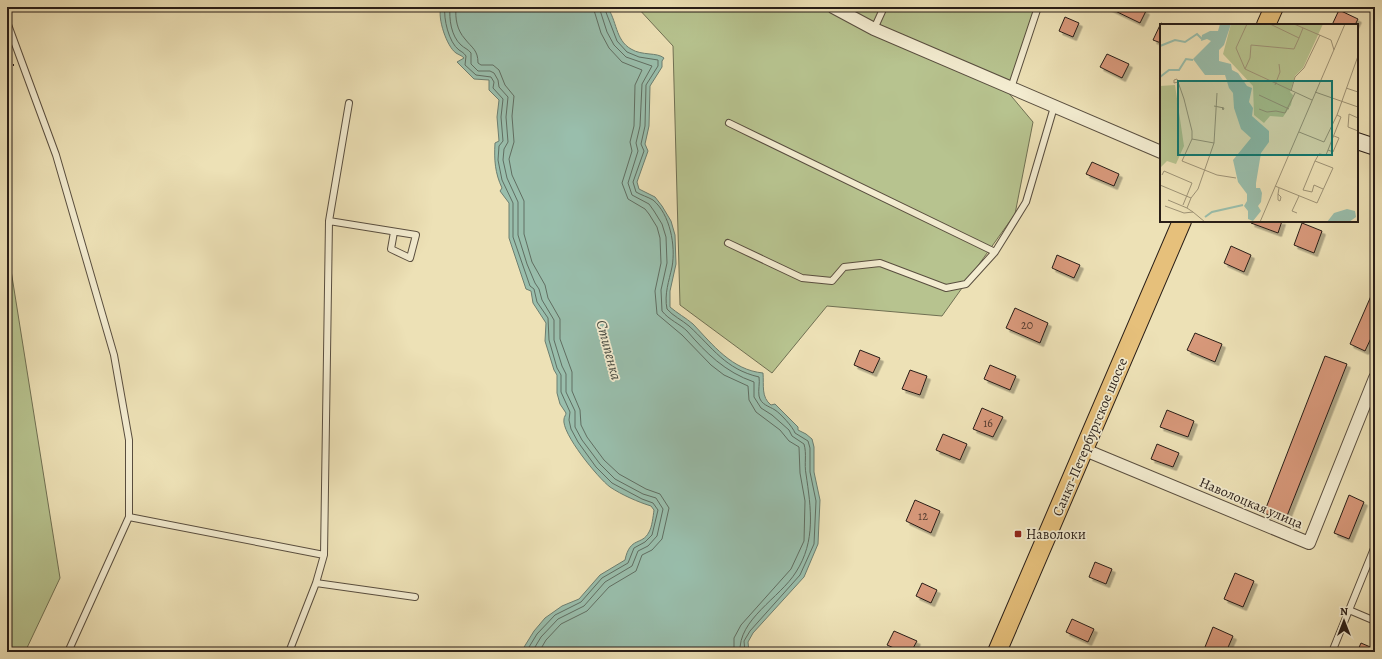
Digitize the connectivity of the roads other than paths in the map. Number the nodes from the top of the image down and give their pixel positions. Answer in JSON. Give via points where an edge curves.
{"nodes":[{"id":1,"x":833,"y":7,"type":"edge"},
{"id":2,"x":884,"y":7,"type":"edge"},
{"id":3,"x":1038,"y":7,"type":"edge"},
{"id":4,"x":1274,"y":7,"type":"edge"},
{"id":5,"x":7,"y":22,"type":"edge"},
{"id":6,"x":1266,"y":24,"type":"edge"},
{"id":7,"x":874,"y":28,"type":"junction"},
{"id":8,"x":1011,"y":88,"type":"junction"},
{"id":9,"x":349,"y":103,"type":"dead end"},
{"id":10,"x":1054,"y":107,"type":"junction"},
{"id":11,"x":729,"y":123,"type":"dead end"},
{"id":12,"x":1358,"y":141,"type":"edge"},
{"id":13,"x":1375,"y":147,"type":"edge"},
{"id":14,"x":1160,"y":152,"type":"edge"},
{"id":15,"x":329,"y":221,"type":"junction"},
{"id":16,"x":1182,"y":222,"type":"edge"},
{"id":17,"x":394,"y":232,"type":"junction"},
{"id":18,"x":728,"y":243,"type":"dead end"},
{"id":19,"x":995,"y":252,"type":"junction"},
{"id":20,"x":1375,"y":378,"type":"edge"},
{"id":21,"x":1085,"y":450,"type":"junction"},
{"id":22,"x":129,"y":517,"type":"junction"},
{"id":23,"x":1375,"y":546,"type":"edge"},
{"id":24,"x":324,"y":555,"type":"junction"},
{"id":25,"x":316,"y":583,"type":"junction"},
{"id":26,"x":415,"y":597,"type":"dead end"},
{"id":27,"x":1349,"y":610,"type":"junction"},
{"id":28,"x":1375,"y":621,"type":"edge"},
{"id":29,"x":68,"y":652,"type":"edge"},
{"id":30,"x":289,"y":652,"type":"edge"},
{"id":31,"x":997,"y":652,"type":"edge"},
{"id":32,"x":1332,"y":652,"type":"edge"}],
"edges":[{"from":1,"to":7,"type":"street"},
{"from":2,"to":7,"type":"lane"},
{"from":3,"to":8,"type":"lane"},
{"from":4,"to":6,"type":"main road"},
{"from":5,"to":22,"type":"lane","via":[[56,155],[114,355],[129,440]]},
{"from":7,"to":8,"type":"street"},
{"from":8,"to":10,"type":"street"},
{"from":9,"to":15,"type":"lane"},
{"from":10,"to":14,"type":"street"},
{"from":10,"to":19,"type":"lane","via":[[1026,202]]},
{"from":11,"to":19,"type":"lane"},
{"from":12,"to":13,"type":"street"},
{"from":15,"to":17,"type":"lane"},
{"from":15,"to":24,"type":"lane"},
{"from":16,"to":21,"type":"main road","name":"Санкт-Петербургское шоссе"},
{"from":17,"to":17,"type":"lane","via":[[390,249],[410,258],[416,235]]},
{"from":18,"to":19,"type":"lane","via":[[802,278],[832,281],[844,267],[880,263],[946,288],[966,284]]},
{"from":20,"to":21,"type":"street","name":"Наволоцкая улица","via":[[1309,543]]},
{"from":21,"to":31,"type":"main road","name":"Санкт-Петербургское шоссе"},
{"from":22,"to":24,"type":"lane"},
{"from":22,"to":29,"type":"lane"},
{"from":23,"to":27,"type":"lane"},
{"from":24,"to":25,"type":"lane"},
{"from":25,"to":26,"type":"lane"},
{"from":25,"to":30,"type":"lane"},
{"from":27,"to":28,"type":"lane"},
{"from":27,"to":32,"type":"lane"}]}
